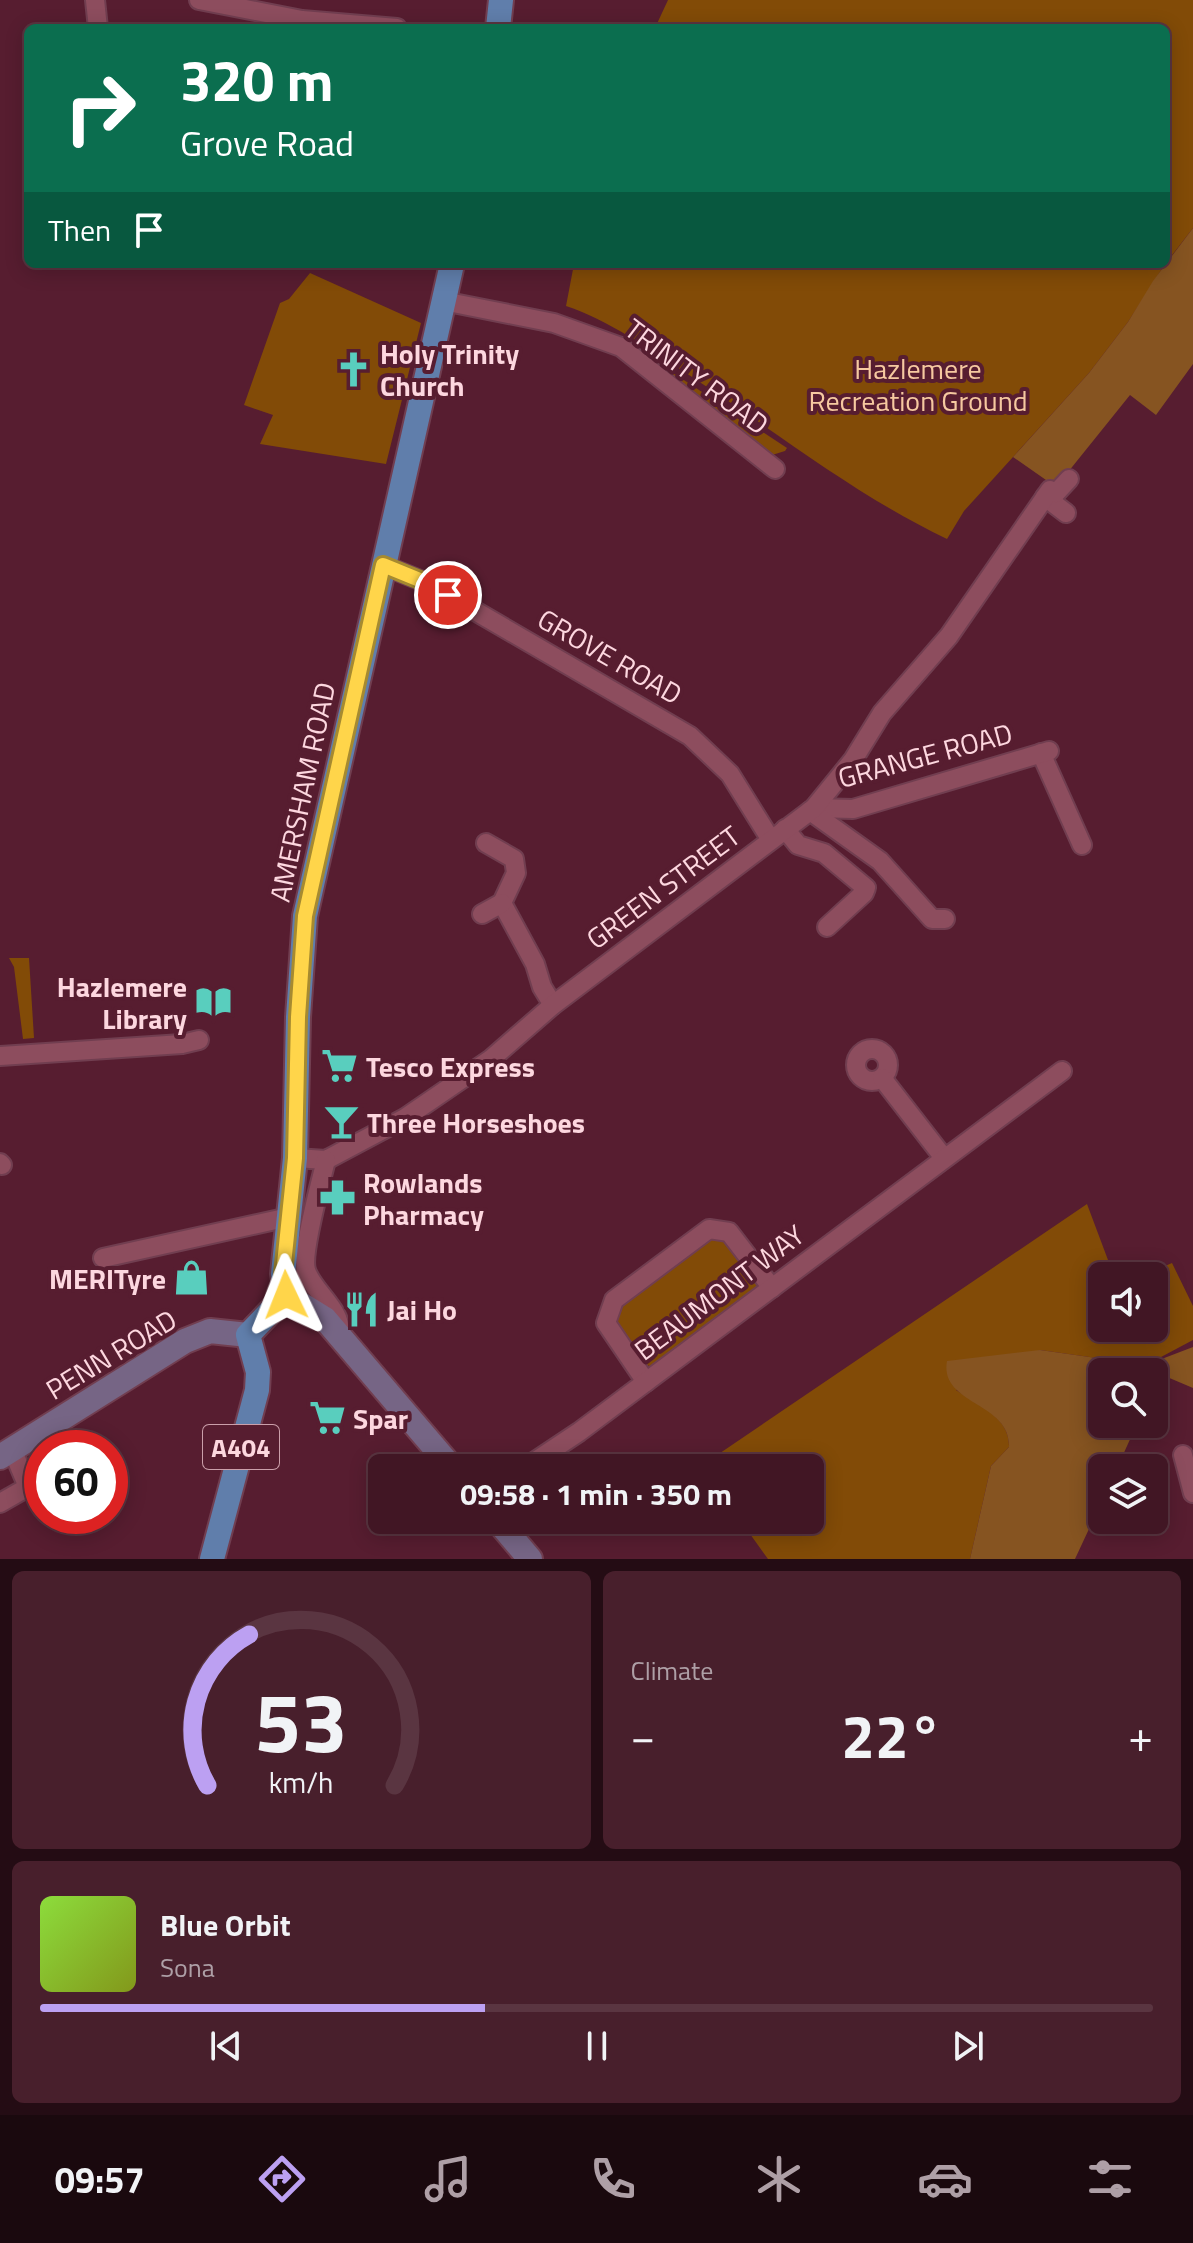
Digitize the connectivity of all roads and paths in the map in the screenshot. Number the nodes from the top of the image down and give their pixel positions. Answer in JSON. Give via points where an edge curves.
{"nodes":[{"id":1,"x":95,"y":0,"type":"edge"},
{"id":2,"x":199,"y":0,"type":"edge"},
{"id":3,"x":501,"y":0,"type":"edge"},
{"id":4,"x":98,"y":24,"type":"edge"},
{"id":5,"x":338,"y":24,"type":"edge"},
{"id":6,"x":498,"y":24,"type":"edge"},
{"id":7,"x":451,"y":268,"type":"edge"},
{"id":8,"x":443,"y":301,"type":"junction"},
{"id":9,"x":775,"y":469,"type":"dead end"},
{"id":10,"x":1069,"y":479,"type":"dead end"},
{"id":11,"x":1045,"y":497,"type":"junction"},
{"id":12,"x":1066,"y":513,"type":"dead end"},
{"id":13,"x":383,"y":565,"type":"junction"},
{"id":14,"x":812,"y":810,"type":"junction"},
{"id":15,"x":778,"y":834,"type":"junction"},
{"id":16,"x":486,"y":843,"type":"dead end"},
{"id":17,"x":1082,"y":845,"type":"dead end"},
{"id":18,"x":502,"y":903,"type":"junction"},
{"id":19,"x":482,"y":914,"type":"dead end"},
{"id":20,"x":945,"y":919,"type":"dead end"},
{"id":21,"x":827,"y":927,"type":"dead end"},
{"id":22,"x":553,"y":1005,"type":"junction"},
{"id":23,"x":199,"y":1040,"type":"dead end"},
{"id":24,"x":0,"y":1056,"type":"edge"},
{"id":25,"x":1062,"y":1071,"type":"dead end"},
{"id":26,"x":882,"y":1078,"type":"dead end"},
{"id":27,"x":295,"y":1158,"type":"junction"},
{"id":28,"x":944,"y":1158,"type":"junction"},
{"id":29,"x":326,"y":1160,"type":"junction"},
{"id":30,"x":289,"y":1217,"type":"junction"},
{"id":31,"x":103,"y":1258,"type":"dead end"},
{"id":32,"x":772,"y":1288,"type":"junction"},
{"id":33,"x":286,"y":1295,"type":"junction"},
{"id":34,"x":338,"y":1334,"type":"junction"},
{"id":35,"x":248,"y":1335,"type":"junction"},
{"id":36,"x":646,"y":1382,"type":"junction"},
{"id":37,"x":6,"y":1453,"type":"edge"},
{"id":38,"x":440,"y":1454,"type":"edge"},
{"id":39,"x":546,"y":1454,"type":"edge"},
{"id":40,"x":1183,"y":1455,"type":"dead end"},
{"id":41,"x":1193,"y":1493,"type":"edge"},
{"id":42,"x":0,"y":1503,"type":"edge"},
{"id":43,"x":509,"y":1534,"type":"edge"},
{"id":44,"x":212,"y":1559,"type":"edge"},
{"id":45,"x":530,"y":1559,"type":"edge"}],
"edges":[{"from":1,"to":4,"type":"street"},
{"from":2,"to":5,"type":"street"},
{"from":3,"to":6,"type":"main road"},
{"from":7,"to":8,"type":"main road","name":"AMERSHAM ROAD"},
{"from":8,"to":9,"type":"street","name":"TRINITY ROAD","via":[[554,323],[621,347]]},
{"from":8,"to":13,"type":"main road","name":"AMERSHAM ROAD"},
{"from":10,"to":11,"type":"street","name":"GREEN STREET"},
{"from":11,"to":12,"type":"street"},
{"from":11,"to":14,"type":"street","name":"GREEN STREET","via":[[949,636],[882,713]]},
{"from":13,"to":15,"type":"street","name":"GROVE ROAD","via":[[427,583],[690,736],[730,774]]},
{"from":13,"to":27,"type":"main road","name":"AMERSHAM ROAD","via":[[305,916]]},
{"from":14,"to":15,"type":"street","name":"GREEN STREET"},
{"from":14,"to":17,"type":"street","name":"GRANGE ROAD","via":[[853,809],[1045,752]]},
{"from":14,"to":20,"type":"street","via":[[880,861],[906,902],[932,919]]},
{"from":15,"to":21,"type":"street","via":[[824,853],[866,888]]},
{"from":15,"to":22,"type":"street","name":"GREEN STREET"},
{"from":16,"to":18,"type":"street","via":[[514,859],[516,873]]},
{"from":18,"to":19,"type":"street"},
{"from":18,"to":22,"type":"street"},
{"from":22,"to":29,"type":"street","name":"GREEN STREET","via":[[491,1059],[405,1118]]},
{"from":23,"to":24,"type":"street"},
{"from":25,"to":28,"type":"street","name":"BEAUMONT WAY"},
{"from":26,"to":28,"type":"street"},
{"from":27,"to":29,"type":"street"},
{"from":27,"to":30,"type":"main road","name":"AMERSHAM ROAD"},
{"from":28,"to":32,"type":"street","name":"BEAUMONT WAY"},
{"from":29,"to":34,"type":"street","via":[[304,1265],[311,1284],[336,1314]]},
{"from":30,"to":31,"type":"street"},
{"from":30,"to":33,"type":"main road","name":"AMERSHAM ROAD"},
{"from":32,"to":36,"type":"street","name":"BEAUMONT WAY"},
{"from":32,"to":36,"type":"street","via":[[729,1232],[709,1229],[614,1300],[606,1323]]},
{"from":33,"to":34,"type":"street","via":[[325,1319]]},
{"from":33,"to":35,"type":"main road"},
{"from":34,"to":38,"type":"street"},
{"from":35,"to":37,"type":"street","name":"PENN ROAD","via":[[210,1331],[185,1341]]},
{"from":35,"to":44,"type":"main road","number":"A404","via":[[257,1390]]},
{"from":36,"to":39,"type":"street","name":"BEAUMONT WAY"},
{"from":37,"to":42,"type":"street","name":"PENN ROAD","via":[[28,1487]]},
{"from":40,"to":41,"type":"street"},
{"from":43,"to":45,"type":"street"}]}
